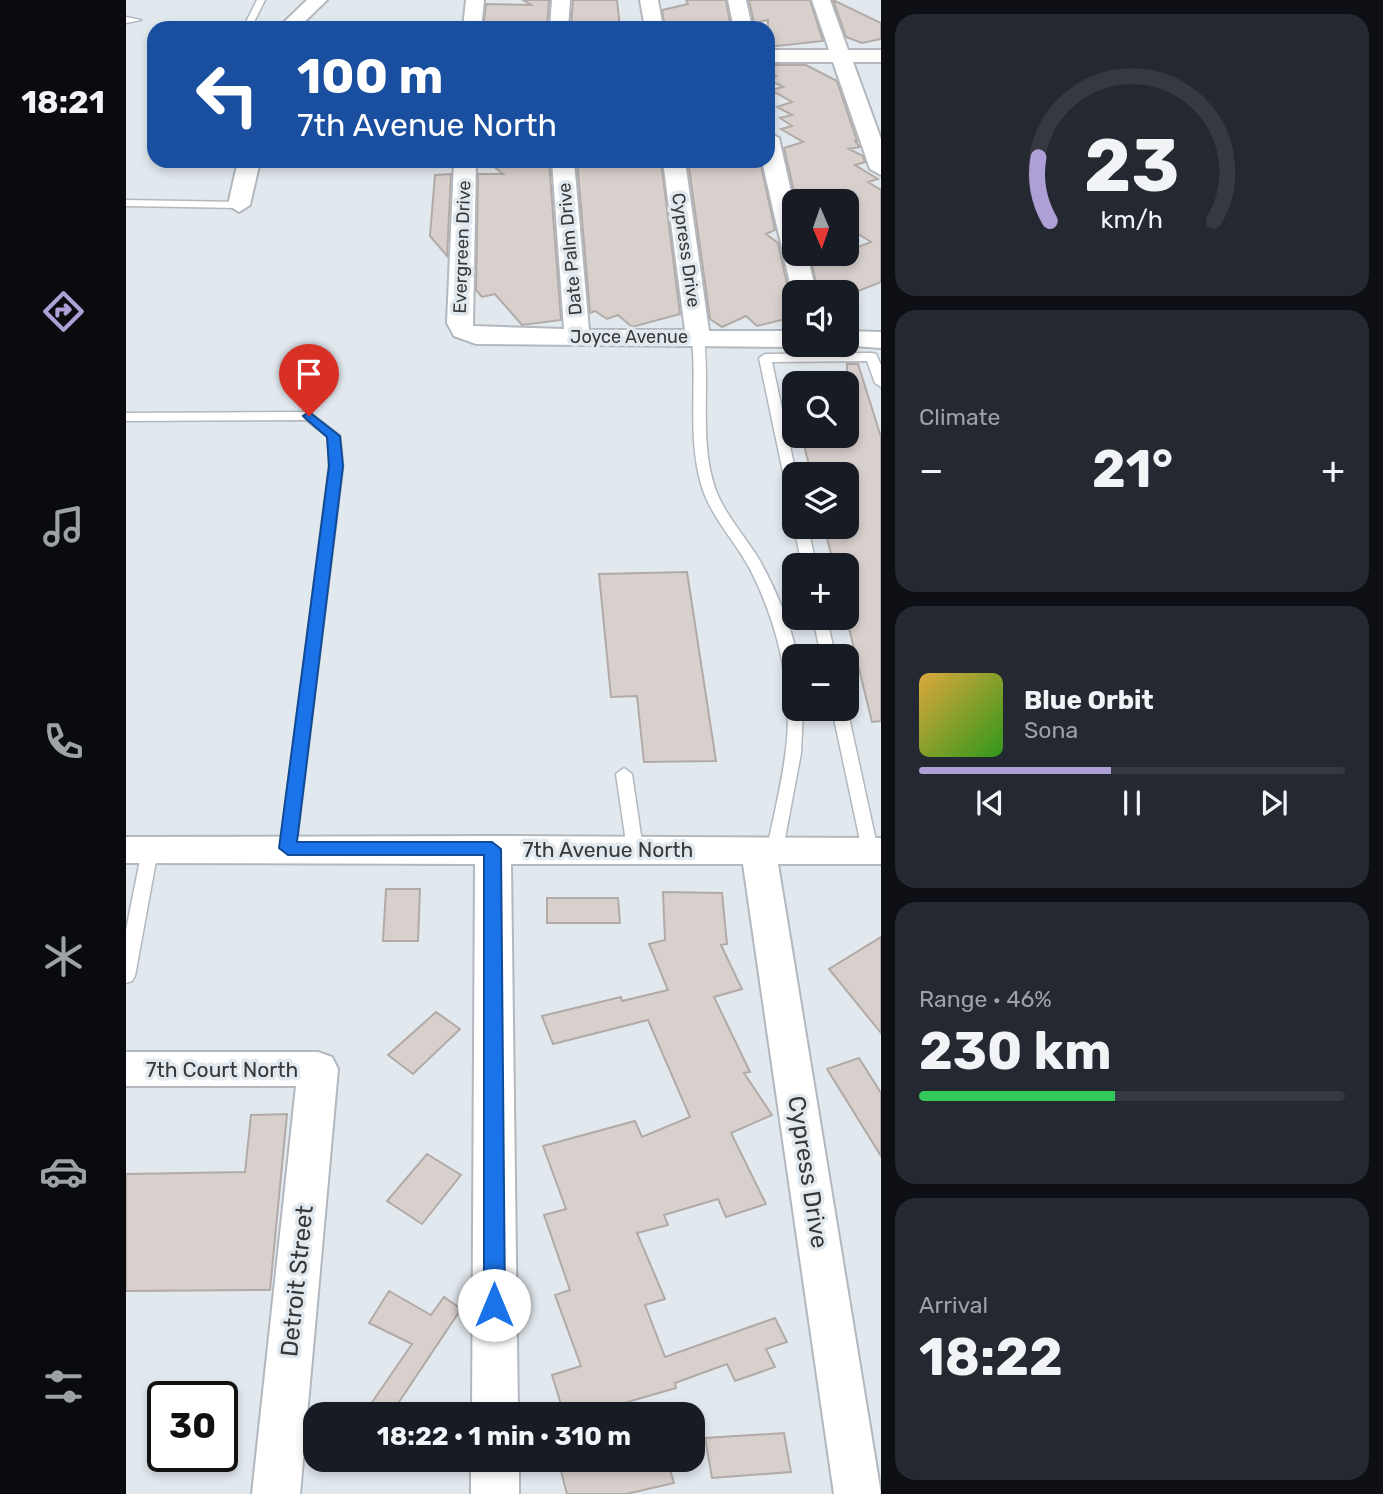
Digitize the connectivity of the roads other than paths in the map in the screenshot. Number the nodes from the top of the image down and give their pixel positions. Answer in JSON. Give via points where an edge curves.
{"nodes":[{"id":1,"x":261,"y":0,"type":"edge"},
{"id":2,"x":318,"y":0,"type":"edge"},
{"id":3,"x":475,"y":0,"type":"edge"},
{"id":4,"x":561,"y":0,"type":"edge"},
{"id":5,"x":649,"y":0,"type":"edge"},
{"id":6,"x":737,"y":0,"type":"edge"},
{"id":7,"x":821,"y":0,"type":"edge"},
{"id":8,"x":126,"y":20,"type":"edge"},
{"id":9,"x":137,"y":20,"type":"dead end"},
{"id":10,"x":250,"y":21,"type":"edge"},
{"id":11,"x":295,"y":21,"type":"edge"},
{"id":12,"x":473,"y":21,"type":"edge"},
{"id":13,"x":560,"y":21,"type":"edge"},
{"id":14,"x":653,"y":21,"type":"edge"},
{"id":15,"x":742,"y":21,"type":"edge"},
{"id":16,"x":775,"y":56,"type":"edge"},
{"id":17,"x":842,"y":56,"type":"junction"},
{"id":18,"x":881,"y":56,"type":"edge"},
{"id":19,"x":247,"y":168,"type":"edge"},
{"id":20,"x":465,"y":168,"type":"edge"},
{"id":21,"x":564,"y":168,"type":"edge"},
{"id":22,"x":675,"y":168,"type":"edge"},
{"id":23,"x":775,"y":168,"type":"edge"},
{"id":24,"x":881,"y":169,"type":"edge"},
{"id":25,"x":782,"y":198,"type":"edge"},
{"id":26,"x":126,"y":203,"type":"edge"},
{"id":27,"x":239,"y":205,"type":"joint"},
{"id":28,"x":463,"y":331,"type":"joint"},
{"id":29,"x":578,"y":337,"type":"junction"},
{"id":30,"x":698,"y":338,"type":"junction"},
{"id":31,"x":782,"y":339,"type":"edge"},
{"id":32,"x":859,"y":339,"type":"edge"},
{"id":33,"x":881,"y":340,"type":"edge"},
{"id":34,"x":881,"y":383,"type":"edge"},
{"id":35,"x":126,"y":417,"type":"edge"},
{"id":36,"x":787,"y":462,"type":"edge"},
{"id":37,"x":843,"y":721,"type":"edge"},
{"id":38,"x":624,"y":774,"type":"dead end"},
{"id":39,"x":288,"y":848,"type":"junction"},
{"id":40,"x":492,"y":849,"type":"junction"},
{"id":41,"x":635,"y":849,"type":"junction"},
{"id":42,"x":766,"y":849,"type":"junction"},
{"id":43,"x":138,"y":850,"type":"edge"},
{"id":44,"x":875,"y":850,"type":"edge"},
{"id":45,"x":126,"y":976,"type":"edge"},
{"id":46,"x":126,"y":1069,"type":"edge"},
{"id":47,"x":318,"y":1069,"type":"joint"},
{"id":48,"x":495,"y":1402,"type":"edge"},
{"id":49,"x":495,"y":1472,"type":"edge"},
{"id":50,"x":276,"y":1494,"type":"edge"},
{"id":51,"x":495,"y":1494,"type":"edge"},
{"id":52,"x":858,"y":1494,"type":"edge"}],
"edges":[{"from":1,"to":10,"type":"lane"},
{"from":2,"to":11,"type":"street"},
{"from":3,"to":12,"type":"street"},
{"from":4,"to":13,"type":"street"},
{"from":5,"to":14,"type":"street"},
{"from":6,"to":15,"type":"street"},
{"from":7,"to":17,"type":"street"},
{"from":8,"to":9,"type":"lane"},
{"from":16,"to":17,"type":"street"},
{"from":17,"to":18,"type":"street"},
{"from":17,"to":24,"type":"street"},
{"from":19,"to":27,"type":"street"},
{"from":20,"to":28,"type":"street","name":"Evergreen Drive","via":[[459,323]]},
{"from":21,"to":29,"type":"street","name":"Date Palm Drive"},
{"from":22,"to":30,"type":"street","name":"Cypress Drive"},
{"from":23,"to":25,"type":"street"},
{"from":26,"to":27,"type":"lane"},
{"from":28,"to":29,"type":"street","name":"Joyce Avenue","via":[[476,336]]},
{"from":29,"to":30,"type":"street","name":"Joyce Avenue"},
{"from":30,"to":31,"type":"street","name":"Joyce Avenue"},
{"from":30,"to":42,"type":"lane","via":[[703,368],[700,447],[708,488],[758,569],[778,621],[793,686],[795,737]]},
{"from":32,"to":33,"type":"street"},
{"from":34,"to":36,"type":"lane","via":[[872,357],[765,358]]},
{"from":35,"to":39,"type":"lane","via":[[309,416],[334,436],[336,466]]},
{"from":37,"to":44,"type":"lane"},
{"from":38,"to":41,"type":"lane"},
{"from":39,"to":40,"type":"street","name":"7th Avenue North"},
{"from":39,"to":43,"type":"street","name":"7th Avenue North"},
{"from":40,"to":41,"type":"street","name":"7th Avenue North"},
{"from":40,"to":48,"type":"street"},
{"from":41,"to":42,"type":"street","name":"7th Avenue North"},
{"from":42,"to":44,"type":"street","name":"7th Avenue North"},
{"from":42,"to":52,"type":"street","name":"Cypress Drive"},
{"from":43,"to":45,"type":"lane"},
{"from":46,"to":47,"type":"street","name":"7th Court North"},
{"from":47,"to":50,"type":"street","name":"Detroit Street"},
{"from":49,"to":51,"type":"street"}]}
